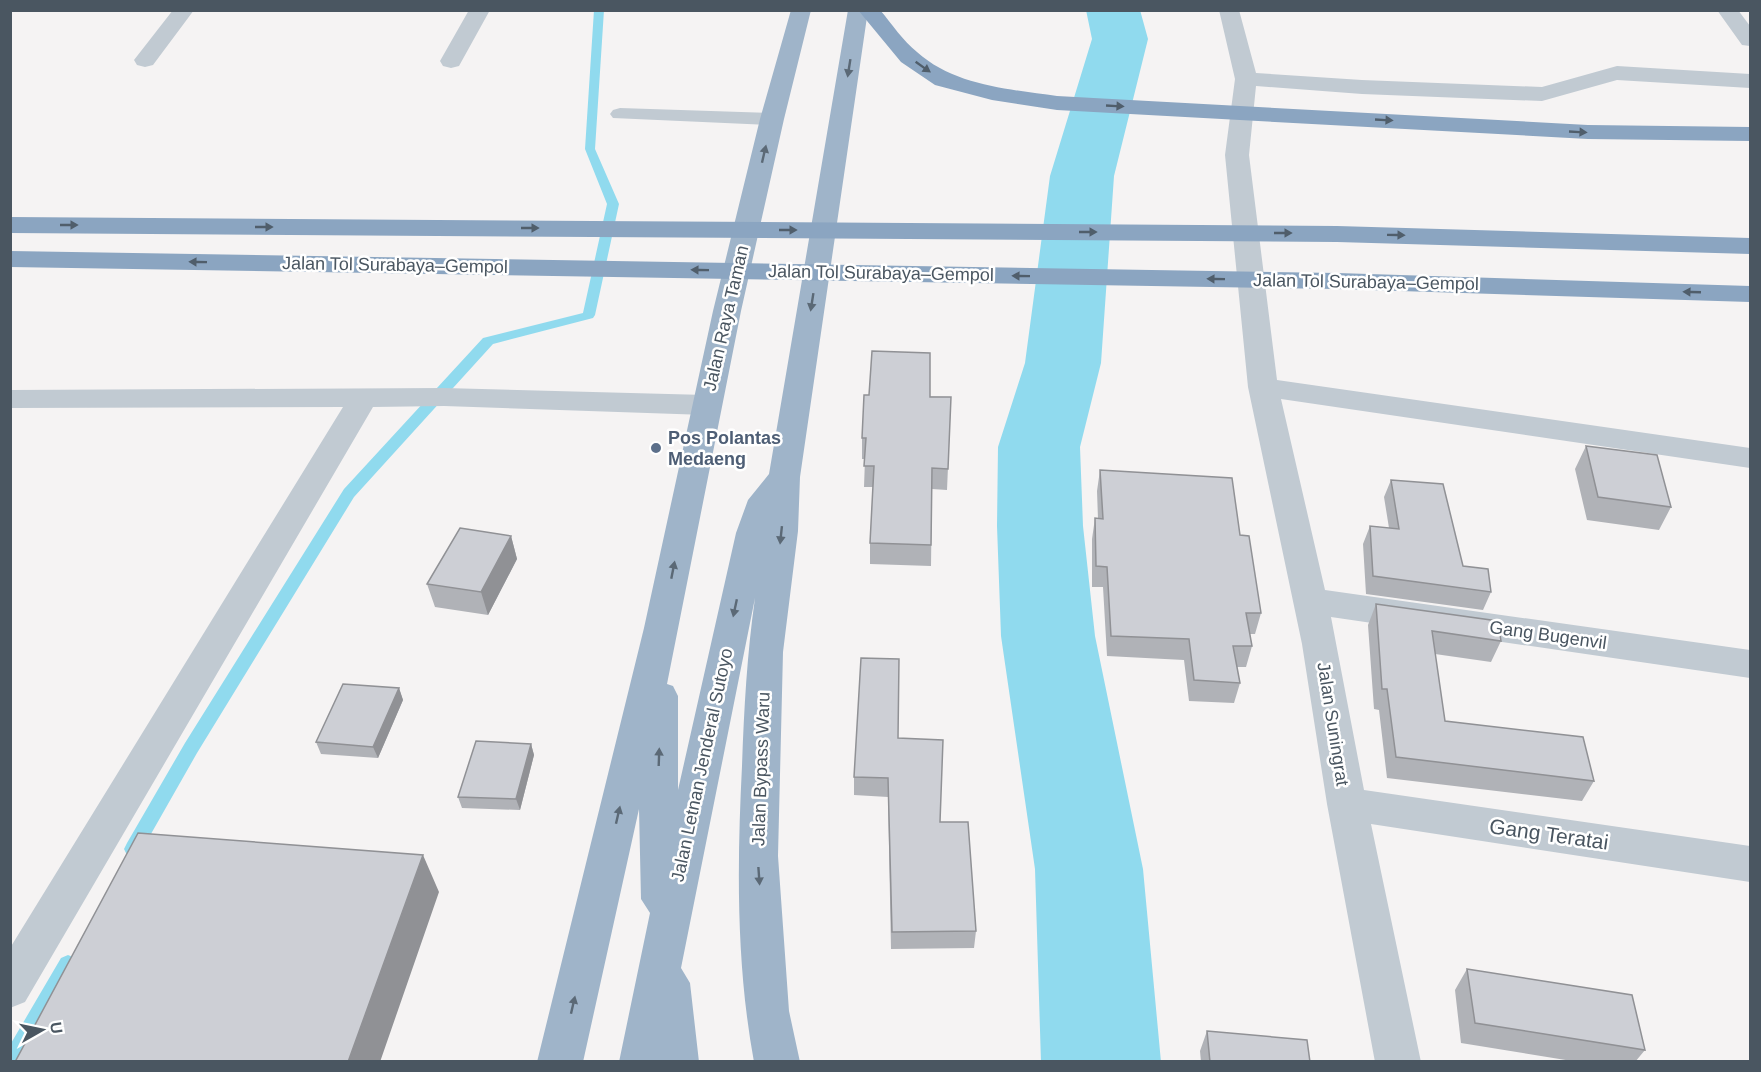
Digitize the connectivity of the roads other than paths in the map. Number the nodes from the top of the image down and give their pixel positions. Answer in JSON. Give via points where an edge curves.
{"nodes":[{"id":1,"x":184,"y":10,"type":"edge"},
{"id":2,"x":480,"y":10,"type":"edge"},
{"id":3,"x":801,"y":10,"type":"edge"},
{"id":4,"x":858,"y":10,"type":"edge"},
{"id":5,"x":868,"y":10,"type":"edge"},
{"id":6,"x":1229,"y":10,"type":"edge"},
{"id":7,"x":1727,"y":10,"type":"edge"},
{"id":8,"x":1750,"y":40,"type":"edge"},
{"id":9,"x":146,"y":60,"type":"dead end"},
{"id":10,"x":451,"y":61,"type":"dead end"},
{"id":11,"x":1246,"y":79,"type":"junction"},
{"id":12,"x":1750,"y":81,"type":"edge"},
{"id":13,"x":620,"y":114,"type":"dead end"},
{"id":14,"x":772,"y":119,"type":"junction"},
{"id":15,"x":1750,"y":134,"type":"edge"},
{"id":16,"x":10,"y":225,"type":"edge"},
{"id":17,"x":1750,"y":232,"type":"edge"},
{"id":18,"x":1530,"y":238,"type":"junction"},
{"id":19,"x":1750,"y":246,"type":"edge"},
{"id":20,"x":10,"y":259,"type":"edge"},
{"id":21,"x":1750,"y":294,"type":"edge"},
{"id":22,"x":1263,"y":387,"type":"junction"},
{"id":23,"x":378,"y":397,"type":"junction"},
{"id":24,"x":10,"y":399,"type":"edge"},
{"id":25,"x":706,"y":405,"type":"junction"},
{"id":26,"x":1750,"y":458,"type":"edge"},
{"id":27,"x":784,"y":477,"type":"junction"},
{"id":28,"x":1311,"y":601,"type":"junction"},
{"id":29,"x":662,"y":628,"type":"junction"},
{"id":30,"x":1750,"y":664,"type":"edge"},
{"id":31,"x":1347,"y":804,"type":"junction"},
{"id":32,"x":1750,"y":864,"type":"edge"},
{"id":33,"x":665,"y":941,"type":"junction"},
{"id":34,"x":10,"y":988,"type":"edge"},
{"id":35,"x":560,"y":1062,"type":"edge"},
{"id":36,"x":642,"y":1062,"type":"edge"},
{"id":37,"x":676,"y":1062,"type":"edge"},
{"id":38,"x":777,"y":1062,"type":"edge"},
{"id":39,"x":1398,"y":1062,"type":"edge"}],
"edges":[{"from":1,"to":9,"type":"street"},
{"from":2,"to":10,"type":"street"},
{"from":3,"to":14,"type":"highway","name":"Jalan Raya Taman"},
{"from":4,"to":27,"type":"highway","one_way":true},
{"from":5,"to":15,"type":"highway","one_way":true,"via":[[909,57],[943,80],[992,93],[1057,103],[1588,132]]},
{"from":6,"to":11,"type":"street"},
{"from":7,"to":8,"type":"street"},
{"from":11,"to":12,"type":"street","via":[[1542,94],[1617,73]]},
{"from":11,"to":22,"type":"street","name":"Jalan Suningrat","via":[[1237,155]]},
{"from":13,"to":14,"type":"lane"},
{"from":25,"to":14,"type":"highway","name":"Jalan Raya Taman","one_way":true},
{"from":16,"to":18,"type":"highway","name":"Jalan Tol Surabaya–Gempol","one_way":true},
{"from":17,"to":18,"type":"highway"},
{"from":18,"to":19,"type":"highway","name":"Jalan Tol Surabaya–Gempol"},
{"from":21,"to":20,"type":"highway","name":"Jalan Tol Surabaya–Gempol","one_way":true,"via":[[1337,281]]},
{"from":22,"to":26,"type":"street"},
{"from":22,"to":28,"type":"street","name":"Jalan Suningrat"},
{"from":23,"to":24,"type":"street"},
{"from":23,"to":25,"type":"street"},
{"from":23,"to":34,"type":"street"},
{"from":29,"to":25,"type":"highway","name":"Jalan Raya Taman","one_way":true},
{"from":27,"to":33,"type":"highway","name":"Jalan Letnan Jenderal Sutoyo","one_way":true,"via":[[764,500],[752,533]]},
{"from":27,"to":38,"type":"highway","name":"Jalan Bypass Waru","one_way":true,"via":[[782,531],[765,652],[758,856],[767,1011]]},
{"from":28,"to":30,"type":"street","name":"Gang Bugenvil"},
{"from":28,"to":31,"type":"street","name":"Jalan Suningrat"},
{"from":33,"to":29,"type":"highway","one_way":true,"via":[[658,781]]},
{"from":35,"to":29,"type":"highway","one_way":true},
{"from":31,"to":32,"type":"street","name":"Gang Teratai"},
{"from":31,"to":39,"type":"street","name":"Jalan Suningrat"},
{"from":33,"to":36,"type":"highway","name":"Jalan Letnan Jenderal Sutoyo"},
{"from":33,"to":37,"type":"highway"}]}
